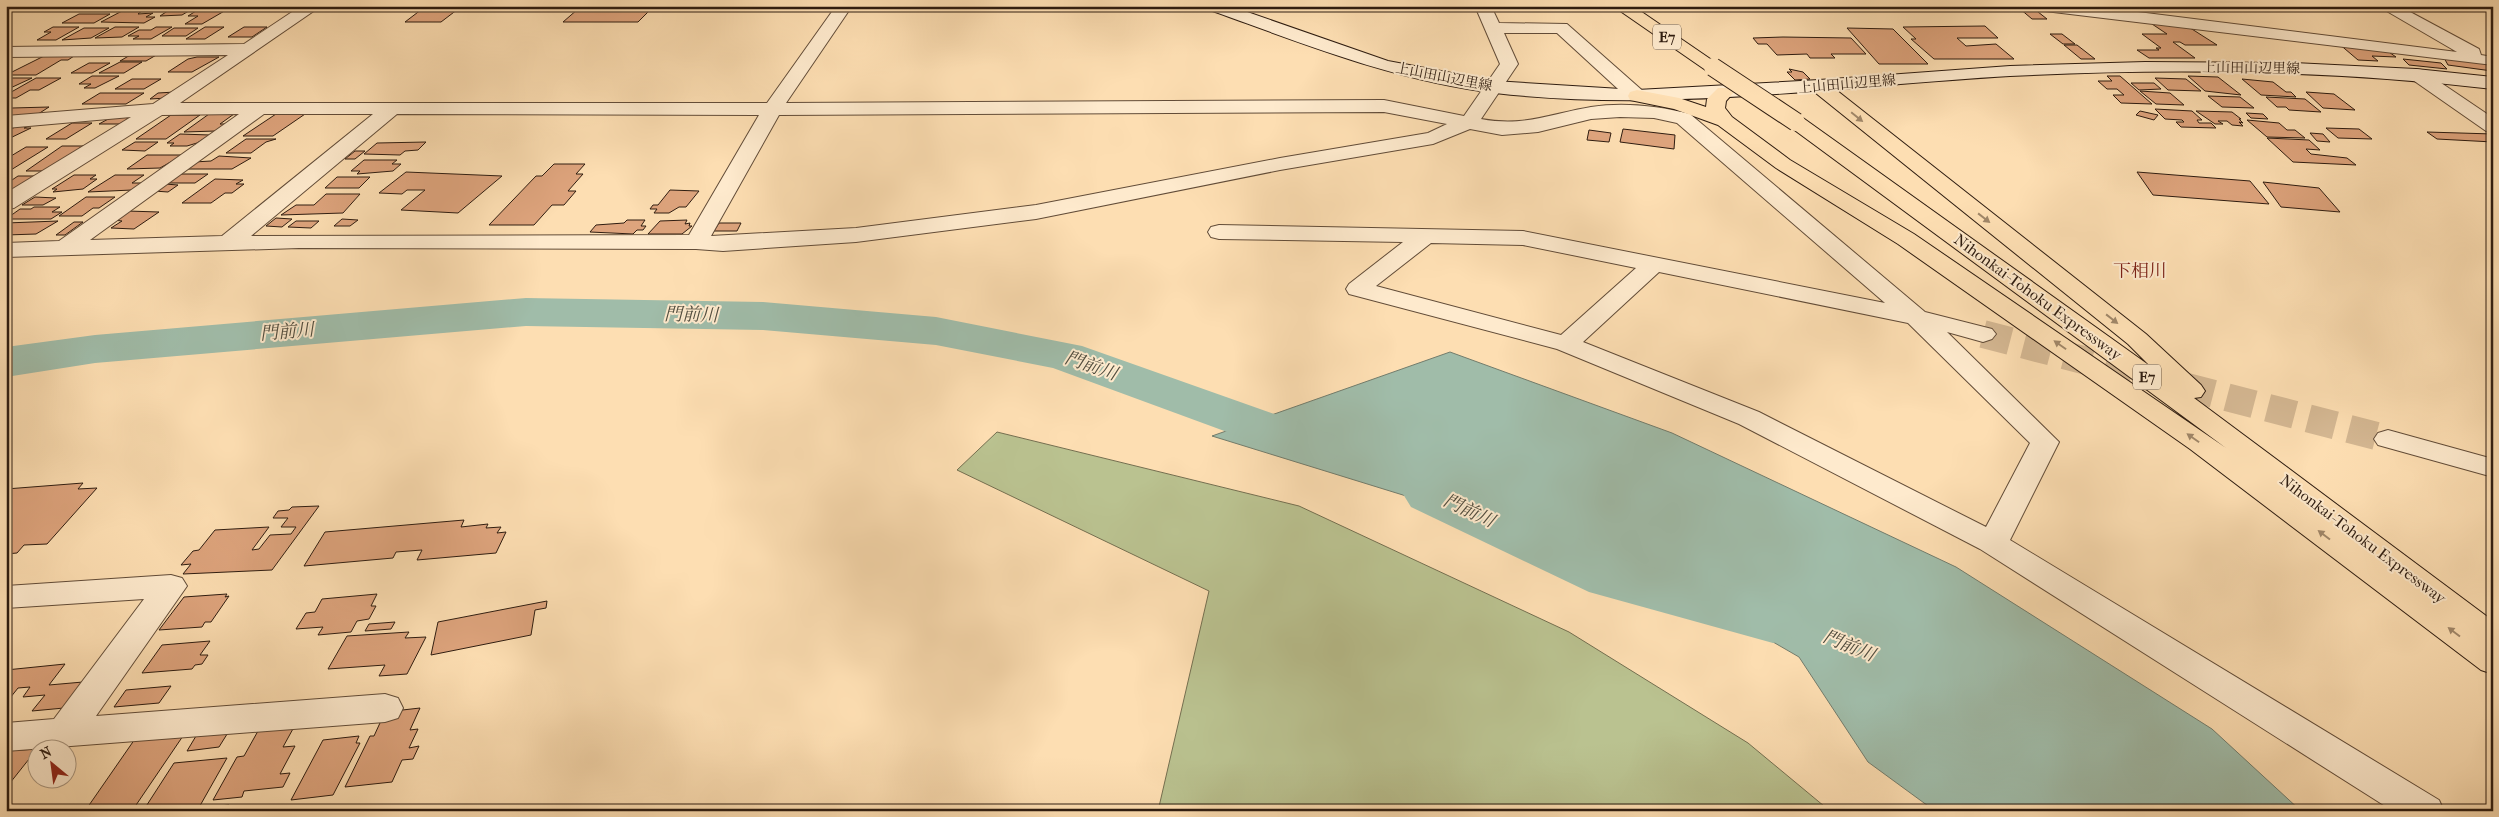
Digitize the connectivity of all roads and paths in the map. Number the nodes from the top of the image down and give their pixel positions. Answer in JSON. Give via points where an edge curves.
{"nodes":[{"id":1,"x":313,"y":6,"type":"edge"},
{"id":2,"x":844,"y":6,"type":"edge"},
{"id":3,"x":1212,"y":6,"type":"edge"},
{"id":4,"x":1483,"y":6,"type":"edge"},
{"id":5,"x":1621,"y":6,"type":"edge"},
{"id":6,"x":2045,"y":6,"type":"edge"},
{"id":7,"x":2386,"y":6,"type":"edge"},
{"id":8,"x":1492,"y":28,"type":"junction"},
{"id":9,"x":248,"y":49,"type":"junction"},
{"id":10,"x":6,"y":52,"type":"edge"},
{"id":11,"x":2490,"y":62,"type":"edge"},
{"id":12,"x":2416,"y":74,"type":"junction"},
{"id":13,"x":2493,"y":83,"type":"edge"},
{"id":14,"x":1820,"y":86,"type":"junction"},
{"id":15,"x":1494,"y":87,"type":"junction"},
{"id":16,"x":1725,"y":92,"type":"junction"},
{"id":17,"x":1637,"y":96,"type":"junction"},
{"id":18,"x":260,"y":108,"type":"junction"},
{"id":19,"x":392,"y":108,"type":"junction"},
{"id":20,"x":158,"y":109,"type":"junction"},
{"id":21,"x":772,"y":109,"type":"junction"},
{"id":22,"x":1725,"y":121,"type":"junction"},
{"id":23,"x":6,"y":122,"type":"edge"},
{"id":24,"x":1469,"y":122,"type":"junction"},
{"id":25,"x":2493,"y":127,"type":"edge"},
{"id":26,"x":6,"y":203,"type":"edge"},
{"id":27,"x":1219,"y":232,"type":"dead end"},
{"id":28,"x":1426,"y":236,"type":"junction"},
{"id":29,"x":696,"y":242,"type":"junction"},
{"id":30,"x":228,"y":243,"type":"junction"},
{"id":31,"x":65,"y":248,"type":"junction"},
{"id":32,"x":6,"y":250,"type":"edge"},
{"id":33,"x":1654,"y":264,"type":"junction"},
{"id":34,"x":1916,"y":317,"type":"junction"},
{"id":35,"x":1983,"y":334,"type":"tunnel mouth"},
{"id":36,"x":1566,"y":344,"type":"junction"},
{"id":37,"x":2388,"y":439,"type":"tunnel mouth"},
{"id":38,"x":2264,"y":464,"type":"junction"},
{"id":39,"x":2493,"y":468,"type":"edge"},
{"id":40,"x":1993,"y":543,"type":"junction"},
{"id":41,"x":6,"y":596,"type":"edge"},
{"id":42,"x":2493,"y":639,"type":"edge"},
{"id":43,"x":2493,"y":662,"type":"edge"},
{"id":44,"x":385,"y":708,"type":"dead end"},
{"id":45,"x":65,"y":732,"type":"junction"},
{"id":46,"x":6,"y":737,"type":"edge"},
{"id":47,"x":2425,"y":811,"type":"edge"}],
"edges":[{"from":1,"to":9,"type":"street"},
{"from":2,"to":21,"type":"street"},
{"from":3,"to":15,"type":"street","name":"上山田山辺里線","via":[[1384,66]]},
{"from":4,"to":8,"type":"street"},
{"from":5,"to":38,"type":"highway","name":"Nihonkai-Tohoku Expressway","number":"E7","bridge":true,"via":[[1796,122],[2013,277]]},
{"from":6,"to":11,"type":"street"},
{"from":7,"to":11,"type":"street"},
{"from":8,"to":15,"type":"street","via":[[1509,64]]},
{"from":8,"to":17,"type":"street","via":[[1560,28]]},
{"from":9,"to":10,"type":"street"},
{"from":9,"to":20,"type":"street"},
{"from":12,"to":13,"type":"street","name":"上山田山辺里線"},
{"from":12,"to":14,"type":"street","name":"上山田山辺里線","via":[[2294,68],[2145,67],[2010,71]]},
{"from":12,"to":25,"type":"street"},
{"from":14,"to":16,"type":"street","name":"上山田山辺里線"},
{"from":14,"to":38,"type":"highway","one_way":true,"via":[[2137,339]]},
{"from":15,"to":17,"type":"street","name":"上山田山辺里線"},
{"from":15,"to":24,"type":"street"},
{"from":16,"to":17,"type":"street","name":"上山田山辺里線"},
{"from":16,"to":22,"type":"highway","via":[[1717,99],[1716,109]]},
{"from":17,"to":22,"type":"highway","via":[[1680,104]]},
{"from":18,"to":19,"type":"street"},
{"from":18,"to":20,"type":"street"},
{"from":18,"to":31,"type":"street"},
{"from":19,"to":21,"type":"street"},
{"from":19,"to":30,"type":"street"},
{"from":20,"to":23,"type":"street"},
{"from":20,"to":26,"type":"street"},
{"from":21,"to":24,"type":"street","via":[[1384,106]]},
{"from":21,"to":29,"type":"street"},
{"from":43,"to":22,"type":"highway","one_way":true,"via":[[2192,437],[1906,239],[1783,164]]},
{"from":24,"to":29,"type":"street","via":[[1433,138],[1036,212],[856,235],[723,244]]},
{"from":24,"to":34,"type":"street","via":[[1502,129],[1620,111],[1654,112],[1683,118]]},
{"from":27,"to":28,"type":"street"},
{"from":28,"to":33,"type":"street","via":[[1523,238]]},
{"from":28,"to":36,"type":"street","via":[[1358,289]]},
{"from":29,"to":30,"type":"street"},
{"from":30,"to":31,"type":"street"},
{"from":31,"to":32,"type":"street"},
{"from":33,"to":34,"type":"street"},
{"from":33,"to":36,"type":"street"},
{"from":34,"to":35,"type":"street"},
{"from":34,"to":40,"type":"street","via":[[2045,442]]},
{"from":36,"to":40,"type":"street","via":[[1749,418]]},
{"from":37,"to":39,"type":"street"},
{"from":38,"to":42,"type":"highway","name":"Nihonkai-Tohoku Expressway","number":"E7"},
{"from":40,"to":47,"type":"street"},
{"from":41,"to":45,"type":"street","via":[[171,586]]},
{"from":44,"to":45,"type":"street"},
{"from":45,"to":46,"type":"street"}]}
